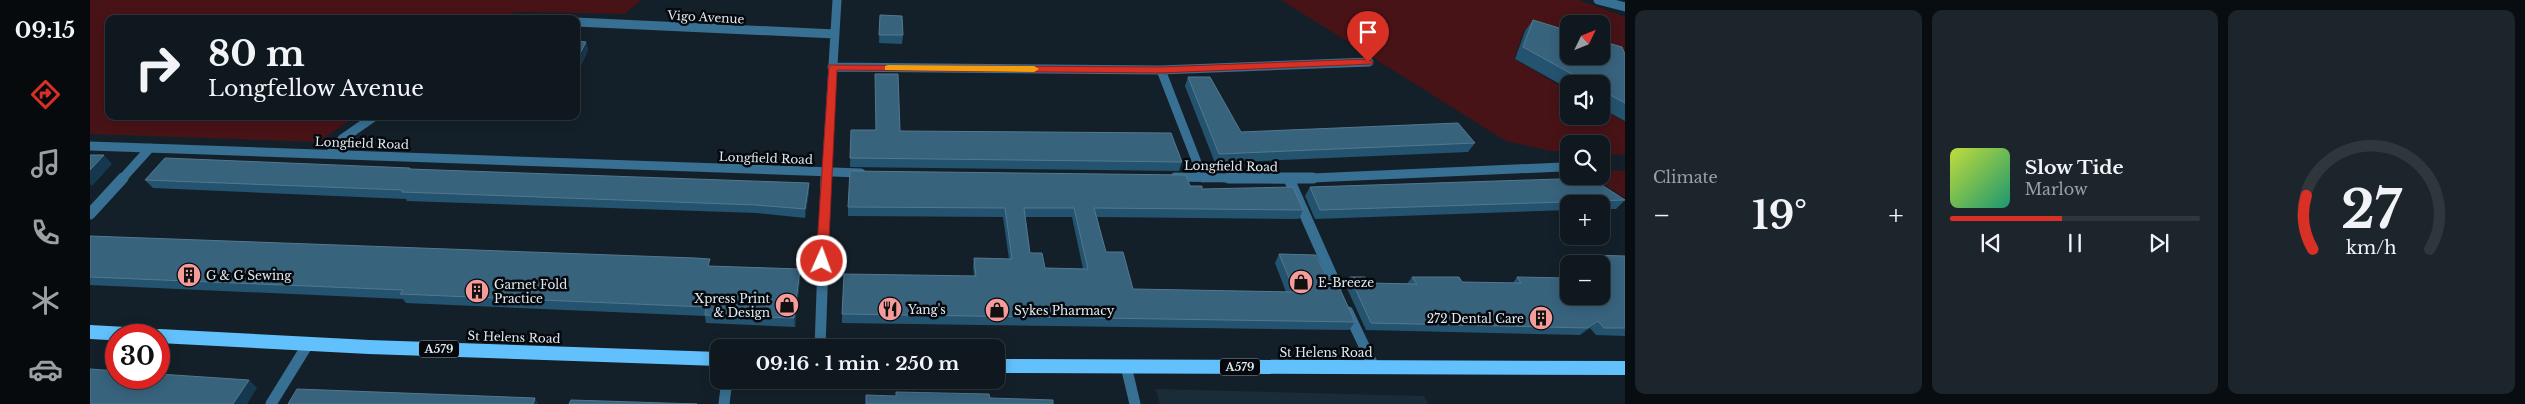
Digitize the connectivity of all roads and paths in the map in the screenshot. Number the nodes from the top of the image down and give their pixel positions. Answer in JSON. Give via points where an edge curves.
{"nodes":[{"id":1,"x":837,"y":0,"type":"edge"},
{"id":2,"x":1598,"y":0,"type":"edge"},
{"id":3,"x":1625,"y":8,"type":"edge"},
{"id":4,"x":580,"y":22,"type":"edge"},
{"id":5,"x":835,"y":34,"type":"junction"},
{"id":6,"x":1368,"y":62,"type":"dead end"},
{"id":7,"x":832,"y":67,"type":"junction"},
{"id":8,"x":1161,"y":70,"type":"junction"},
{"id":9,"x":369,"y":120,"type":"edge"},
{"id":10,"x":90,"y":146,"type":"edge"},
{"id":11,"x":150,"y":148,"type":"junction"},
{"id":12,"x":330,"y":154,"type":"junction"},
{"id":13,"x":1560,"y":167,"type":"edge"},
{"id":14,"x":826,"y":173,"type":"junction"},
{"id":15,"x":875,"y":173,"type":"edge"},
{"id":16,"x":1163,"y":177,"type":"edge"},
{"id":17,"x":1203,"y":178,"type":"junction"},
{"id":18,"x":1289,"y":179,"type":"junction"},
{"id":19,"x":90,"y":214,"type":"edge"},
{"id":20,"x":90,"y":332,"type":"edge"},
{"id":21,"x":105,"y":333,"type":"edge"},
{"id":22,"x":170,"y":337,"type":"edge"},
{"id":23,"x":820,"y":339,"type":"edge"},
{"id":24,"x":308,"y":344,"type":"junction"},
{"id":25,"x":710,"y":360,"type":"edge"},
{"id":26,"x":1005,"y":366,"type":"edge"},
{"id":27,"x":1126,"y":366,"type":"junction"},
{"id":28,"x":1374,"y":367,"type":"junction"},
{"id":29,"x":1625,"y":368,"type":"edge"},
{"id":30,"x":726,"y":389,"type":"edge"},
{"id":31,"x":272,"y":404,"type":"edge"},
{"id":32,"x":724,"y":404,"type":"edge"},
{"id":33,"x":1135,"y":404,"type":"edge"}],
"edges":[{"from":1,"to":5,"type":"street"},
{"from":2,"to":3,"type":"street"},
{"from":4,"to":5,"type":"street","name":"Vigo Avenue"},
{"from":5,"to":7,"type":"street"},
{"from":6,"to":8,"type":"street"},
{"from":7,"to":8,"type":"street"},
{"from":7,"to":14,"type":"street"},
{"from":8,"to":17,"type":"street"},
{"from":9,"to":12,"type":"street","via":[[342,139]]},
{"from":10,"to":11,"type":"street","name":"Longfield Road"},
{"from":11,"to":12,"type":"street","name":"Longfield Road"},
{"from":11,"to":19,"type":"street"},
{"from":12,"to":14,"type":"street","name":"Longfield Road"},
{"from":13,"to":18,"type":"street","name":"Longfield Road"},
{"from":14,"to":15,"type":"street","name":"Longfield Road"},
{"from":14,"to":23,"type":"street"},
{"from":16,"to":17,"type":"street","name":"Longfield Road"},
{"from":17,"to":18,"type":"street","name":"Longfield Road"},
{"from":18,"to":28,"type":"street"},
{"from":20,"to":21,"type":"main road"},
{"from":22,"to":24,"type":"main road","name":"St Helens Road","number":"A579"},
{"from":24,"to":25,"type":"main road","name":"St Helens Road","number":"A579"},
{"from":24,"to":31,"type":"street"},
{"from":26,"to":27,"type":"main road","name":"St Helens Road","number":"A579"},
{"from":27,"to":28,"type":"main road","name":"St Helens Road","number":"A579"},
{"from":27,"to":33,"type":"street"},
{"from":28,"to":29,"type":"main road","name":"St Helens Road","number":"A579"},
{"from":30,"to":32,"type":"street"}]}
